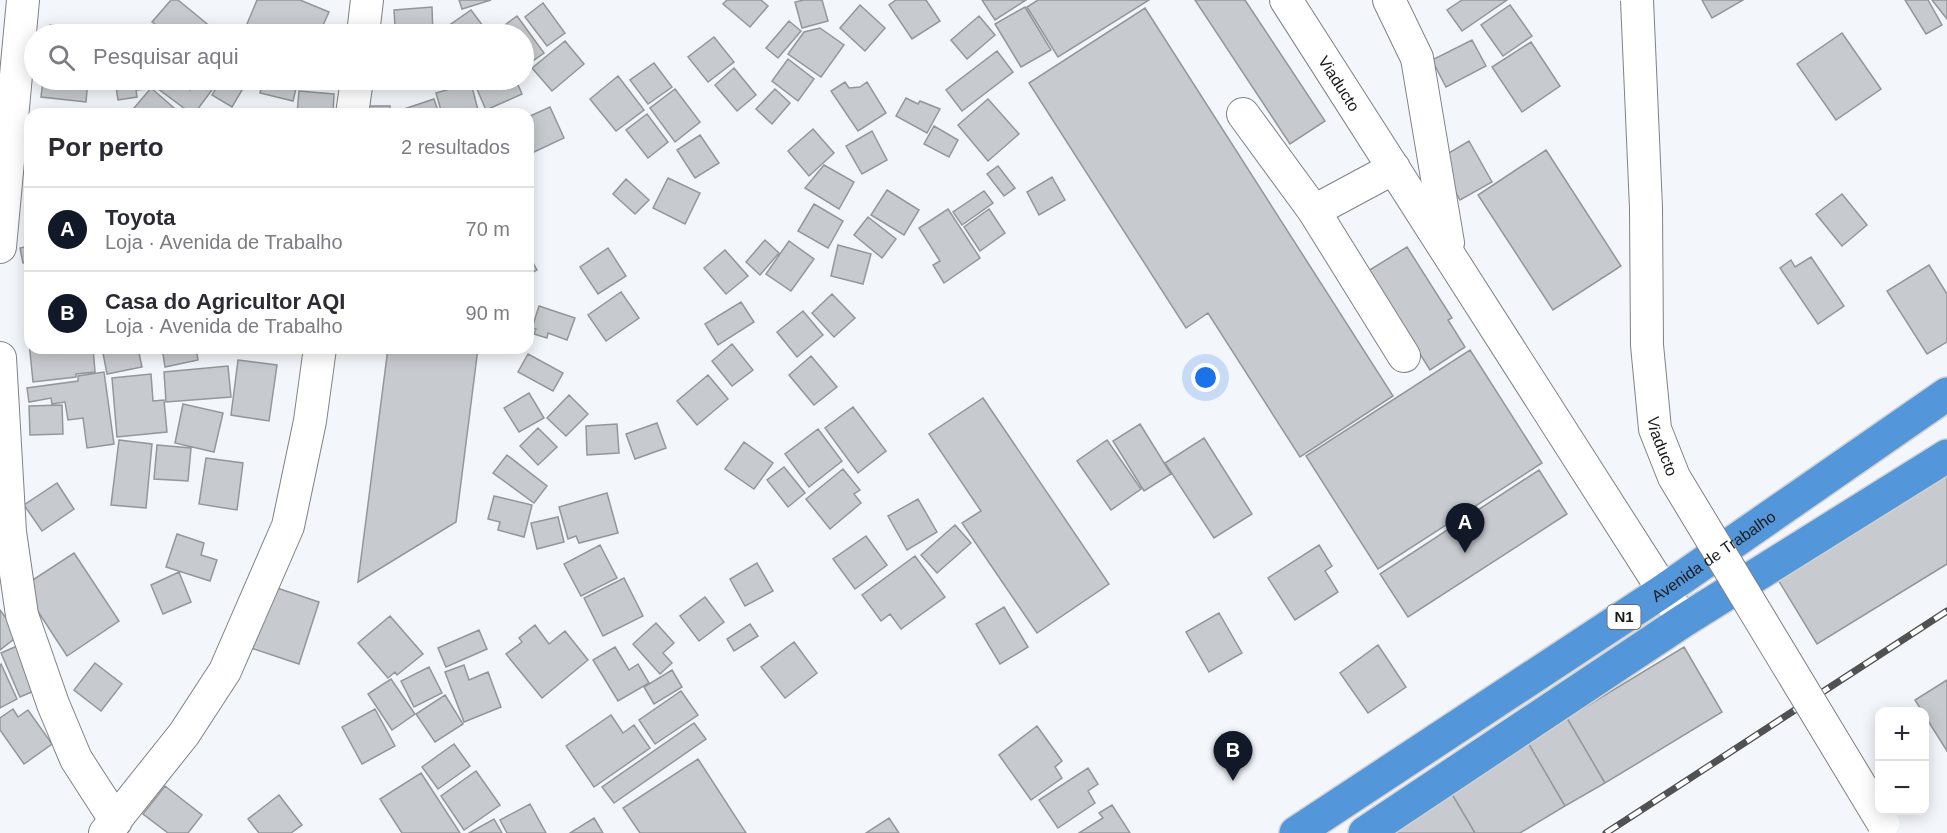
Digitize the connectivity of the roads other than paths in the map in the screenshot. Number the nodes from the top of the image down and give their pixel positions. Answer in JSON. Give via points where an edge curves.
{"nodes":[{"id":1,"x":23,"y":0,"type":"edge"},
{"id":2,"x":367,"y":0,"type":"edge"},
{"id":3,"x":1286,"y":0,"type":"edge"},
{"id":4,"x":1389,"y":0,"type":"edge"},
{"id":5,"x":1638,"y":0,"type":"edge"},
{"id":6,"x":364,"y":24,"type":"edge"},
{"id":7,"x":356,"y":90,"type":"edge"},
{"id":8,"x":353,"y":108,"type":"edge"},
{"id":9,"x":1243,"y":114,"type":"dead end"},
{"id":10,"x":1394,"y":168,"type":"junction"},
{"id":11,"x":1314,"y":211,"type":"junction"},
{"id":12,"x":0,"y":247,"type":"edge"},
{"id":13,"x":1450,"y":255,"type":"junction"},
{"id":14,"x":319,"y":354,"type":"edge"},
{"id":15,"x":1404,"y":356,"type":"dead end"},
{"id":16,"x":0,"y":358,"type":"edge"},
{"id":17,"x":1947,"y":394,"type":"edge"},
{"id":18,"x":1947,"y":456,"type":"edge"},
{"id":19,"x":1663,"y":591,"type":"junction"},
{"id":20,"x":11,"y":606,"type":"edge"},
{"id":21,"x":1683,"y":621,"type":"junction"},
{"id":22,"x":111,"y":827,"type":"edge"},
{"id":23,"x":1885,"y":828,"type":"edge"},
{"id":24,"x":1296,"y":833,"type":"edge"},
{"id":25,"x":1365,"y":833,"type":"edge"}],
"edges":[{"from":1,"to":12,"type":"street"},
{"from":2,"to":6,"type":"street"},
{"from":3,"to":10,"type":"street","name":"Viaducto"},
{"from":4,"to":13,"type":"street","via":[[1417,58]]},
{"from":5,"to":23,"type":"street","name":"Viaducto","bridge":true,"via":[[1647,345],[1655,429],[1674,477]]},
{"from":7,"to":8,"type":"street"},
{"from":9,"to":11,"type":"street"},
{"from":10,"to":11,"type":"street"},
{"from":10,"to":13,"type":"street","name":"Viaducto"},
{"from":11,"to":15,"type":"street"},
{"from":13,"to":19,"type":"street","name":"Viaducto"},
{"from":14,"to":22,"type":"street","via":[[288,526],[225,671],[184,734]]},
{"from":16,"to":20,"type":"street"},
{"from":17,"to":19,"type":"highway","name":"Avenida de Trabalho","number":"N1"},
{"from":18,"to":21,"type":"highway","number":"N1"},
{"from":19,"to":21,"type":"street","name":"Viaducto"},
{"from":19,"to":24,"type":"highway","name":"Avenida de Trabalho","number":"N1"},
{"from":20,"to":22,"type":"street","via":[[76,759]]},
{"from":21,"to":25,"type":"highway","number":"N1"}]}
